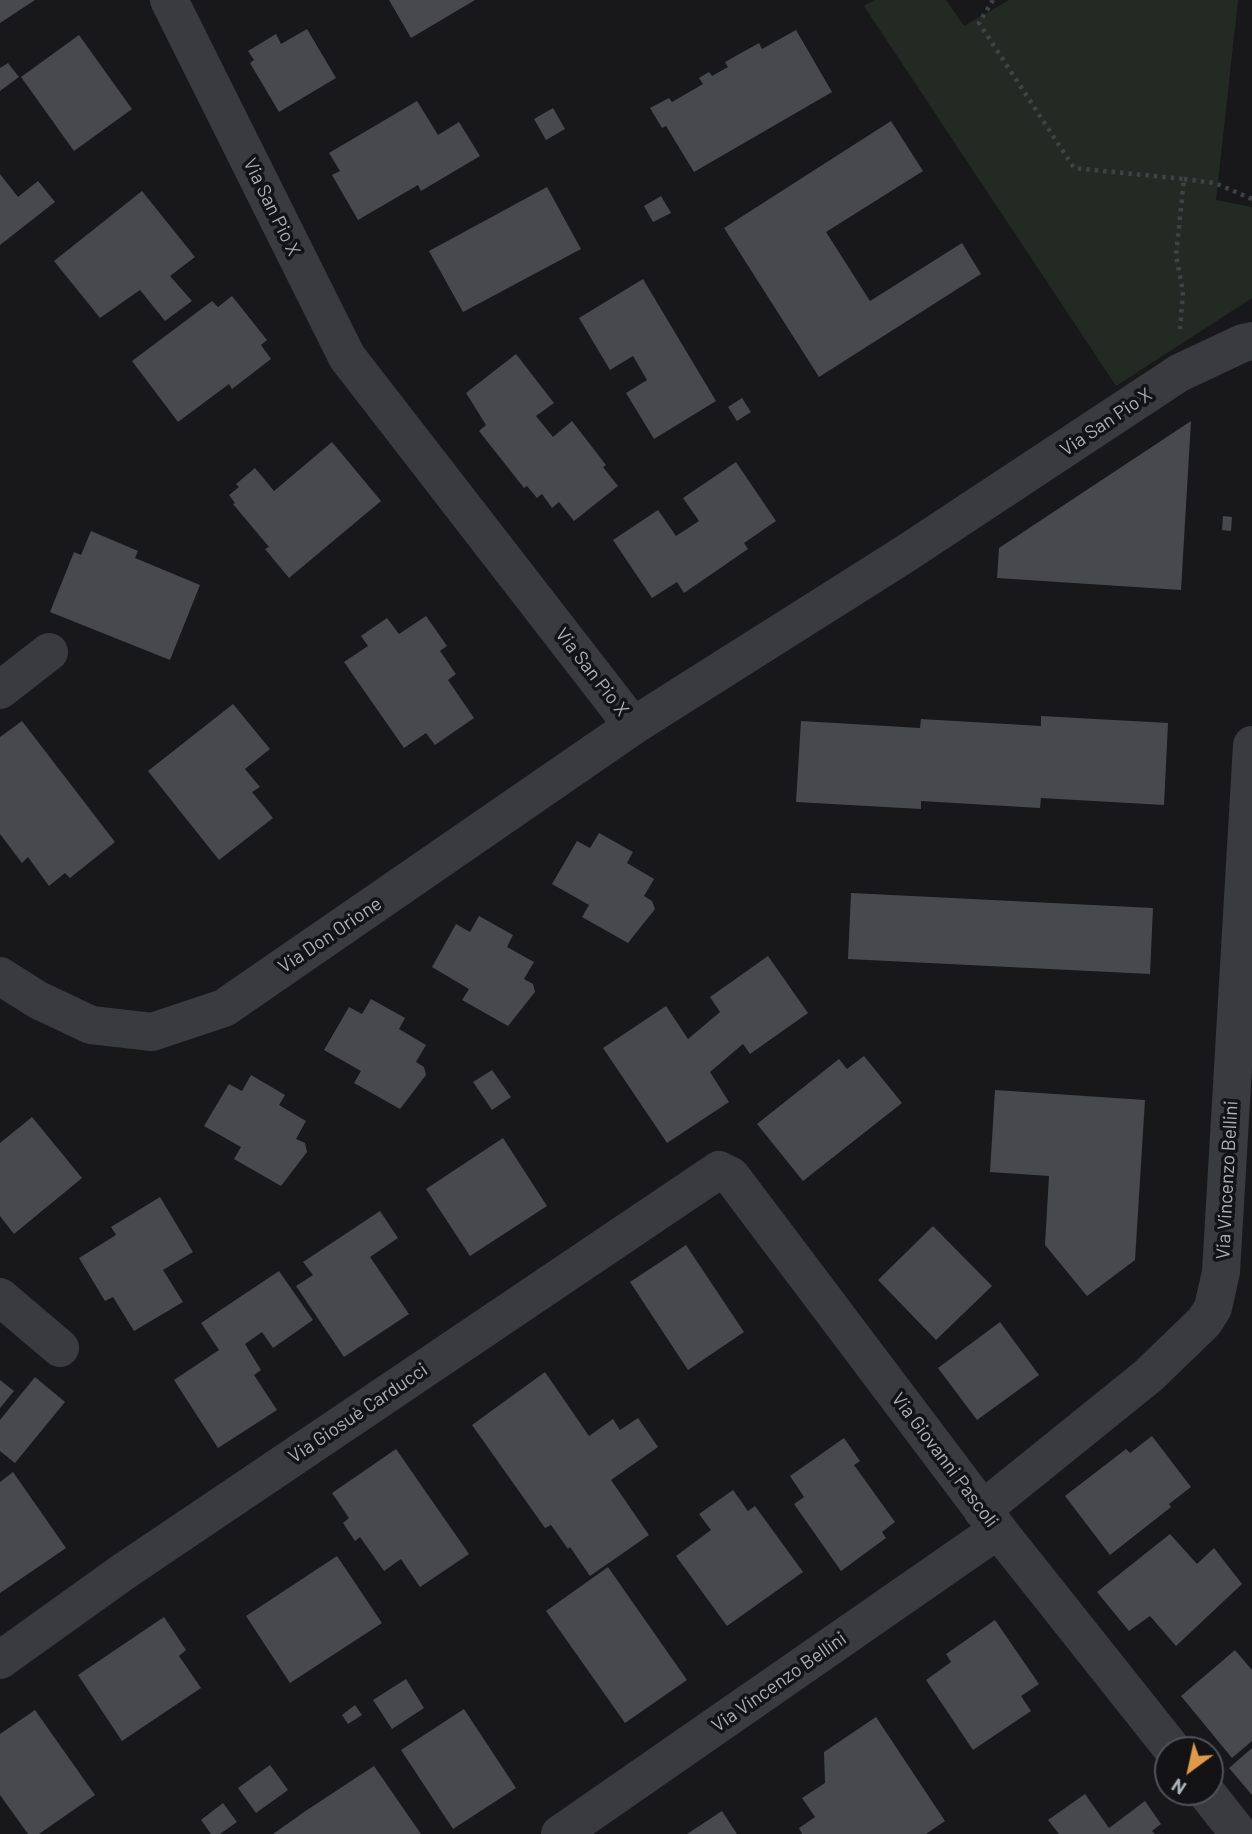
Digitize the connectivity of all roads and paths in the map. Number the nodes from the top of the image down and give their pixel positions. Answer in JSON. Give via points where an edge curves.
{"nodes":[{"id":1,"x":169,"y":0,"type":"edge"},
{"id":2,"x":993,"y":0,"type":"edge"},
{"id":3,"x":1184,"y":178,"type":"junction"},
{"id":4,"x":1252,"y":199,"type":"edge"},
{"id":5,"x":1252,"y":341,"type":"edge"},
{"id":6,"x":1178,"y":373,"type":"junction"},
{"id":7,"x":49,"y":652,"type":"dead end"},
{"id":8,"x":0,"y":690,"type":"edge"},
{"id":9,"x":634,"y":726,"type":"junction"},
{"id":10,"x":1252,"y":745,"type":"edge"},
{"id":11,"x":0,"y":976,"type":"edge"},
{"id":12,"x":719,"y":1170,"type":"joint"},
{"id":13,"x":0,"y":1297,"type":"edge"},
{"id":14,"x":60,"y":1348,"type":"dead end"},
{"id":15,"x":990,"y":1520,"type":"junction"},
{"id":16,"x":0,"y":1661,"type":"edge"},
{"id":17,"x":1162,"y":1736,"type":"edge"},
{"id":18,"x":1217,"y":1806,"type":"edge"},
{"id":19,"x":560,"y":1834,"type":"edge"},
{"id":20,"x":1239,"y":1834,"type":"edge"}],
"edges":[{"from":1,"to":9,"type":"street","name":"Via San Pio X","via":[[346,357]]},
{"from":2,"to":3,"type":"path","via":[[979,23],[1074,168]]},
{"from":3,"to":4,"type":"path","via":[[1215,183]]},
{"from":3,"to":6,"type":"path","via":[[1176,255],[1183,292]]},
{"from":5,"to":6,"type":"street","name":"Via San Pio X"},
{"from":6,"to":9,"type":"street","name":"Via San Pio X"},
{"from":7,"to":8,"type":"street"},
{"from":9,"to":11,"type":"street","name":"Via Don Orione","via":[[224,1008],[152,1032],[91,1025]]},
{"from":10,"to":15,"type":"street","name":"Via Vincenzo Bellini","via":[[1221,1272],[1213,1308],[1148,1377]]},
{"from":12,"to":15,"type":"street","name":"Via Giovanni Pascoli","via":[[731,1176]]},
{"from":12,"to":16,"type":"street","name":"Via Giosuè Carducci","via":[[135,1564]]},
{"from":13,"to":14,"type":"street"},
{"from":15,"to":17,"type":"street","name":"Via Giovanni Pascoli"},
{"from":15,"to":19,"type":"street","name":"Via Vincenzo Bellini"},
{"from":18,"to":20,"type":"street"}]}
